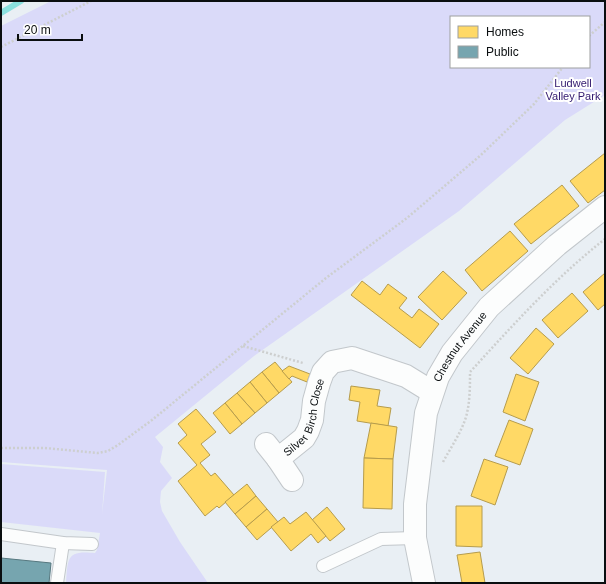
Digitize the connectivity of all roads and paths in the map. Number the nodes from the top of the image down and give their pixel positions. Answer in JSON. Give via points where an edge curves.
{"nodes":[{"id":1,"x":91,"y":1,"type":"edge"},
{"id":2,"x":605,"y":22,"type":"edge"},
{"id":3,"x":590,"y":35,"type":"edge"},
{"id":4,"x":1,"y":47,"type":"edge"},
{"id":5,"x":562,"y":68,"type":"edge"},
{"id":6,"x":605,"y":207,"type":"edge"},
{"id":7,"x":605,"y":238,"type":"edge"},
{"id":8,"x":243,"y":346,"type":"junction"},
{"id":9,"x":332,"y":362,"type":"junction"},
{"id":10,"x":432,"y":392,"type":"junction"},
{"id":11,"x":1,"y":448,"type":"edge"},
{"id":12,"x":441,"y":464,"type":"dead end"},
{"id":13,"x":292,"y":480,"type":"dead end"},
{"id":14,"x":1,"y":534,"type":"edge"},
{"id":15,"x":415,"y":538,"type":"junction"},
{"id":16,"x":63,"y":543,"type":"junction"},
{"id":17,"x":92,"y":544,"type":"dead end"},
{"id":18,"x":323,"y":566,"type":"dead end"},
{"id":19,"x":57,"y":583,"type":"edge"},
{"id":20,"x":424,"y":583,"type":"edge"}],
"edges":[{"from":1,"to":4,"type":"path"},
{"from":2,"to":3,"type":"path"},
{"from":5,"to":8,"type":"path","via":[[534,104],[475,160],[408,218],[326,278]]},
{"from":6,"to":10,"type":"street","name":"Chestnut Avenue","via":[[557,245],[489,307],[452,353]]},
{"from":7,"to":12,"type":"path","via":[[556,280],[470,372],[466,415],[460,432]]},
{"from":8,"to":9,"type":"path","via":[[316,367]]},
{"from":8,"to":11,"type":"path","via":[[152,420],[108,451],[98,453],[45,448]]},
{"from":9,"to":10,"type":"street","via":[[352,358],[406,376]]},
{"from":9,"to":13,"type":"street","name":"Silver Birch Close","via":[[319,383],[312,420],[304,438],[272,451]]},
{"from":10,"to":15,"type":"street","name":"Chestnut Avenue","via":[[426,413],[420,456],[415,504]]},
{"from":14,"to":16,"type":"lane"},
{"from":15,"to":18,"type":"lane","via":[[381,539]]},
{"from":15,"to":20,"type":"street","name":"Chestnut Avenue"},
{"from":16,"to":17,"type":"lane"},
{"from":16,"to":19,"type":"lane"}]}
